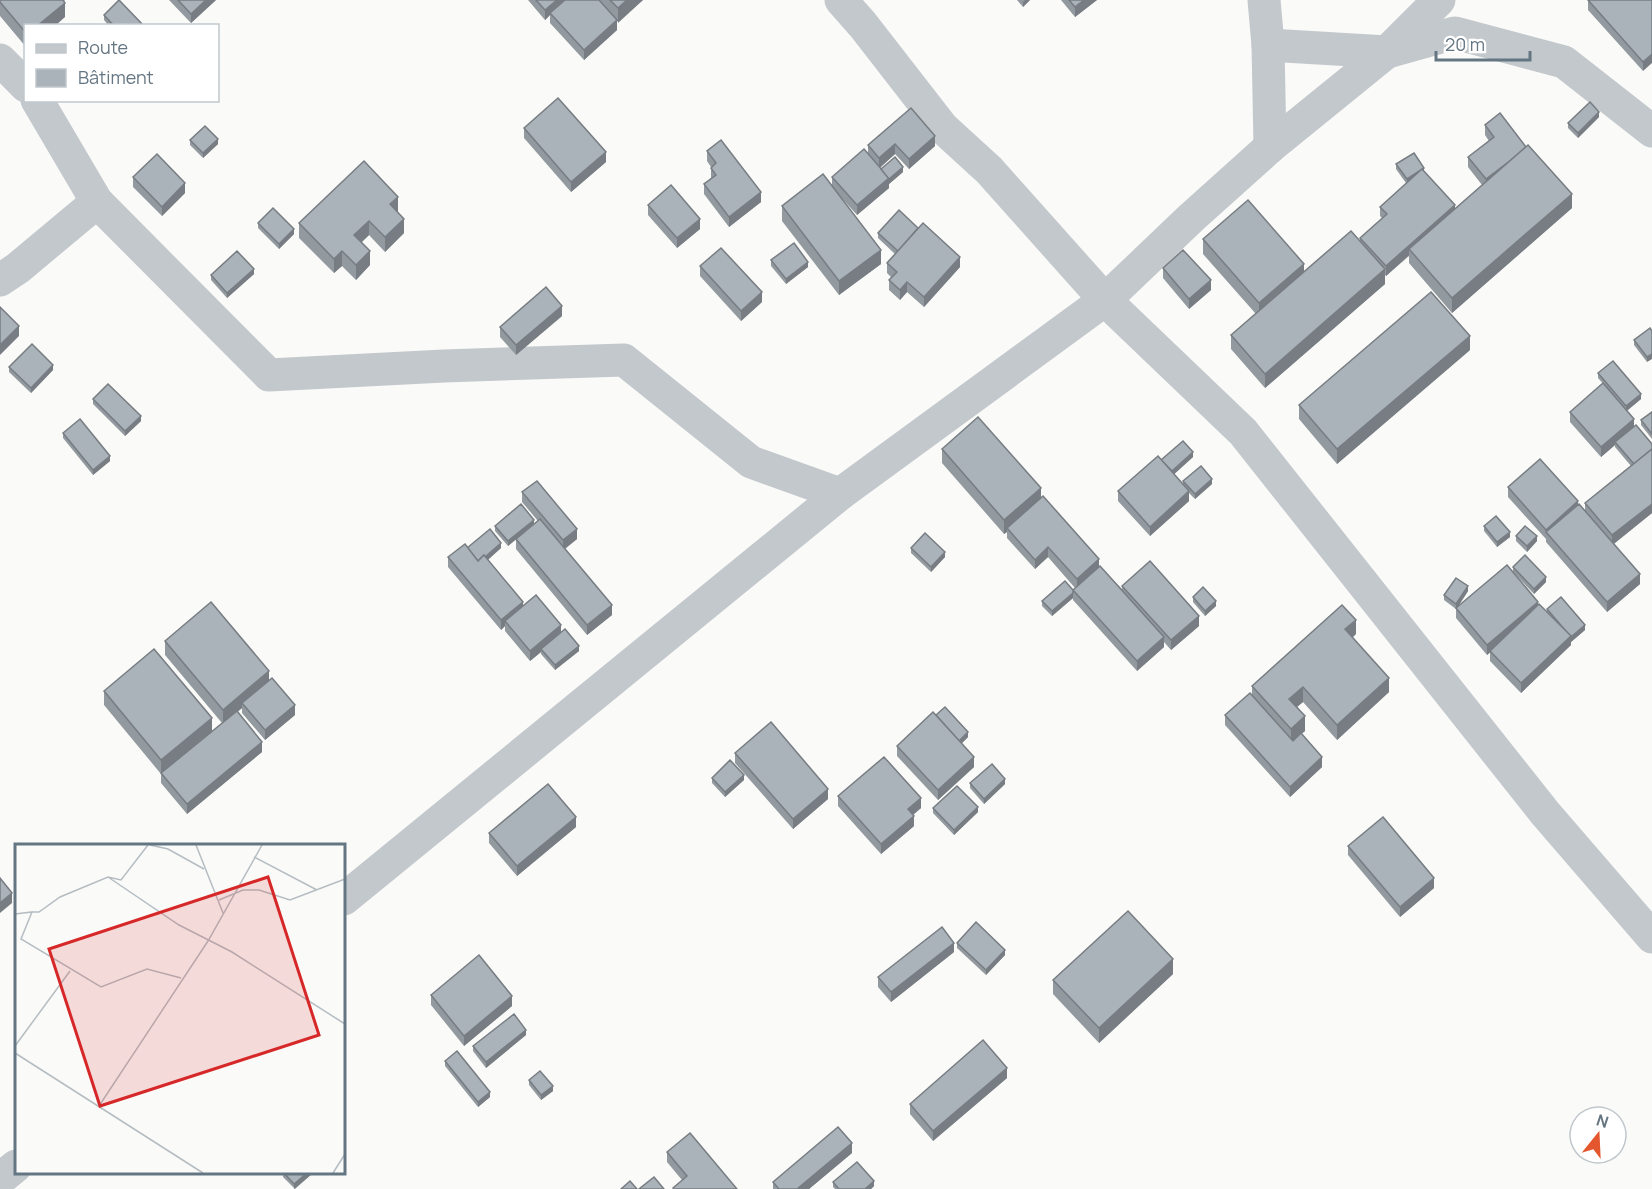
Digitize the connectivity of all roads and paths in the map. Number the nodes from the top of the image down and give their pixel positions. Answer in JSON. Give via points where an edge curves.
{"nodes":[{"id":1,"x":841,"y":0,"type":"edge"},
{"id":2,"x":1264,"y":0,"type":"edge"},
{"id":3,"x":1439,"y":0,"type":"edge"},
{"id":4,"x":1268,"y":45,"type":"junction"},
{"id":5,"x":1387,"y":52,"type":"junction"},
{"id":6,"x":0,"y":60,"type":"edge"},
{"id":7,"x":24,"y":84,"type":"edge"},
{"id":8,"x":38,"y":102,"type":"edge"},
{"id":9,"x":1652,"y":131,"type":"edge"},
{"id":10,"x":1270,"y":147,"type":"junction"},
{"id":11,"x":97,"y":202,"type":"junction"},
{"id":12,"x":0,"y":280,"type":"edge"},
{"id":13,"x":1105,"y":300,"type":"junction"},
{"id":14,"x":840,"y":494,"type":"junction"},
{"id":15,"x":345,"y":898,"type":"edge"},
{"id":16,"x":1652,"y":937,"type":"edge"},
{"id":17,"x":15,"y":1167,"type":"edge"},
{"id":18,"x":0,"y":1179,"type":"edge"}],
"edges":[{"from":1,"to":13,"type":"street","via":[[943,128],[989,170]]},
{"from":2,"to":4,"type":"street"},
{"from":3,"to":5,"type":"street"},
{"from":4,"to":5,"type":"street"},
{"from":4,"to":10,"type":"street"},
{"from":5,"to":9,"type":"street","via":[[1455,33],[1564,63]]},
{"from":5,"to":10,"type":"street"},
{"from":6,"to":7,"type":"street"},
{"from":8,"to":11,"type":"street"},
{"from":10,"to":13,"type":"street"},
{"from":11,"to":12,"type":"street"},
{"from":11,"to":14,"type":"street","via":[[269,375],[624,360],[751,462]]},
{"from":13,"to":14,"type":"street"},
{"from":13,"to":16,"type":"street","via":[[1243,432],[1545,813]]},
{"from":14,"to":15,"type":"street"},
{"from":17,"to":18,"type":"street"}]}
